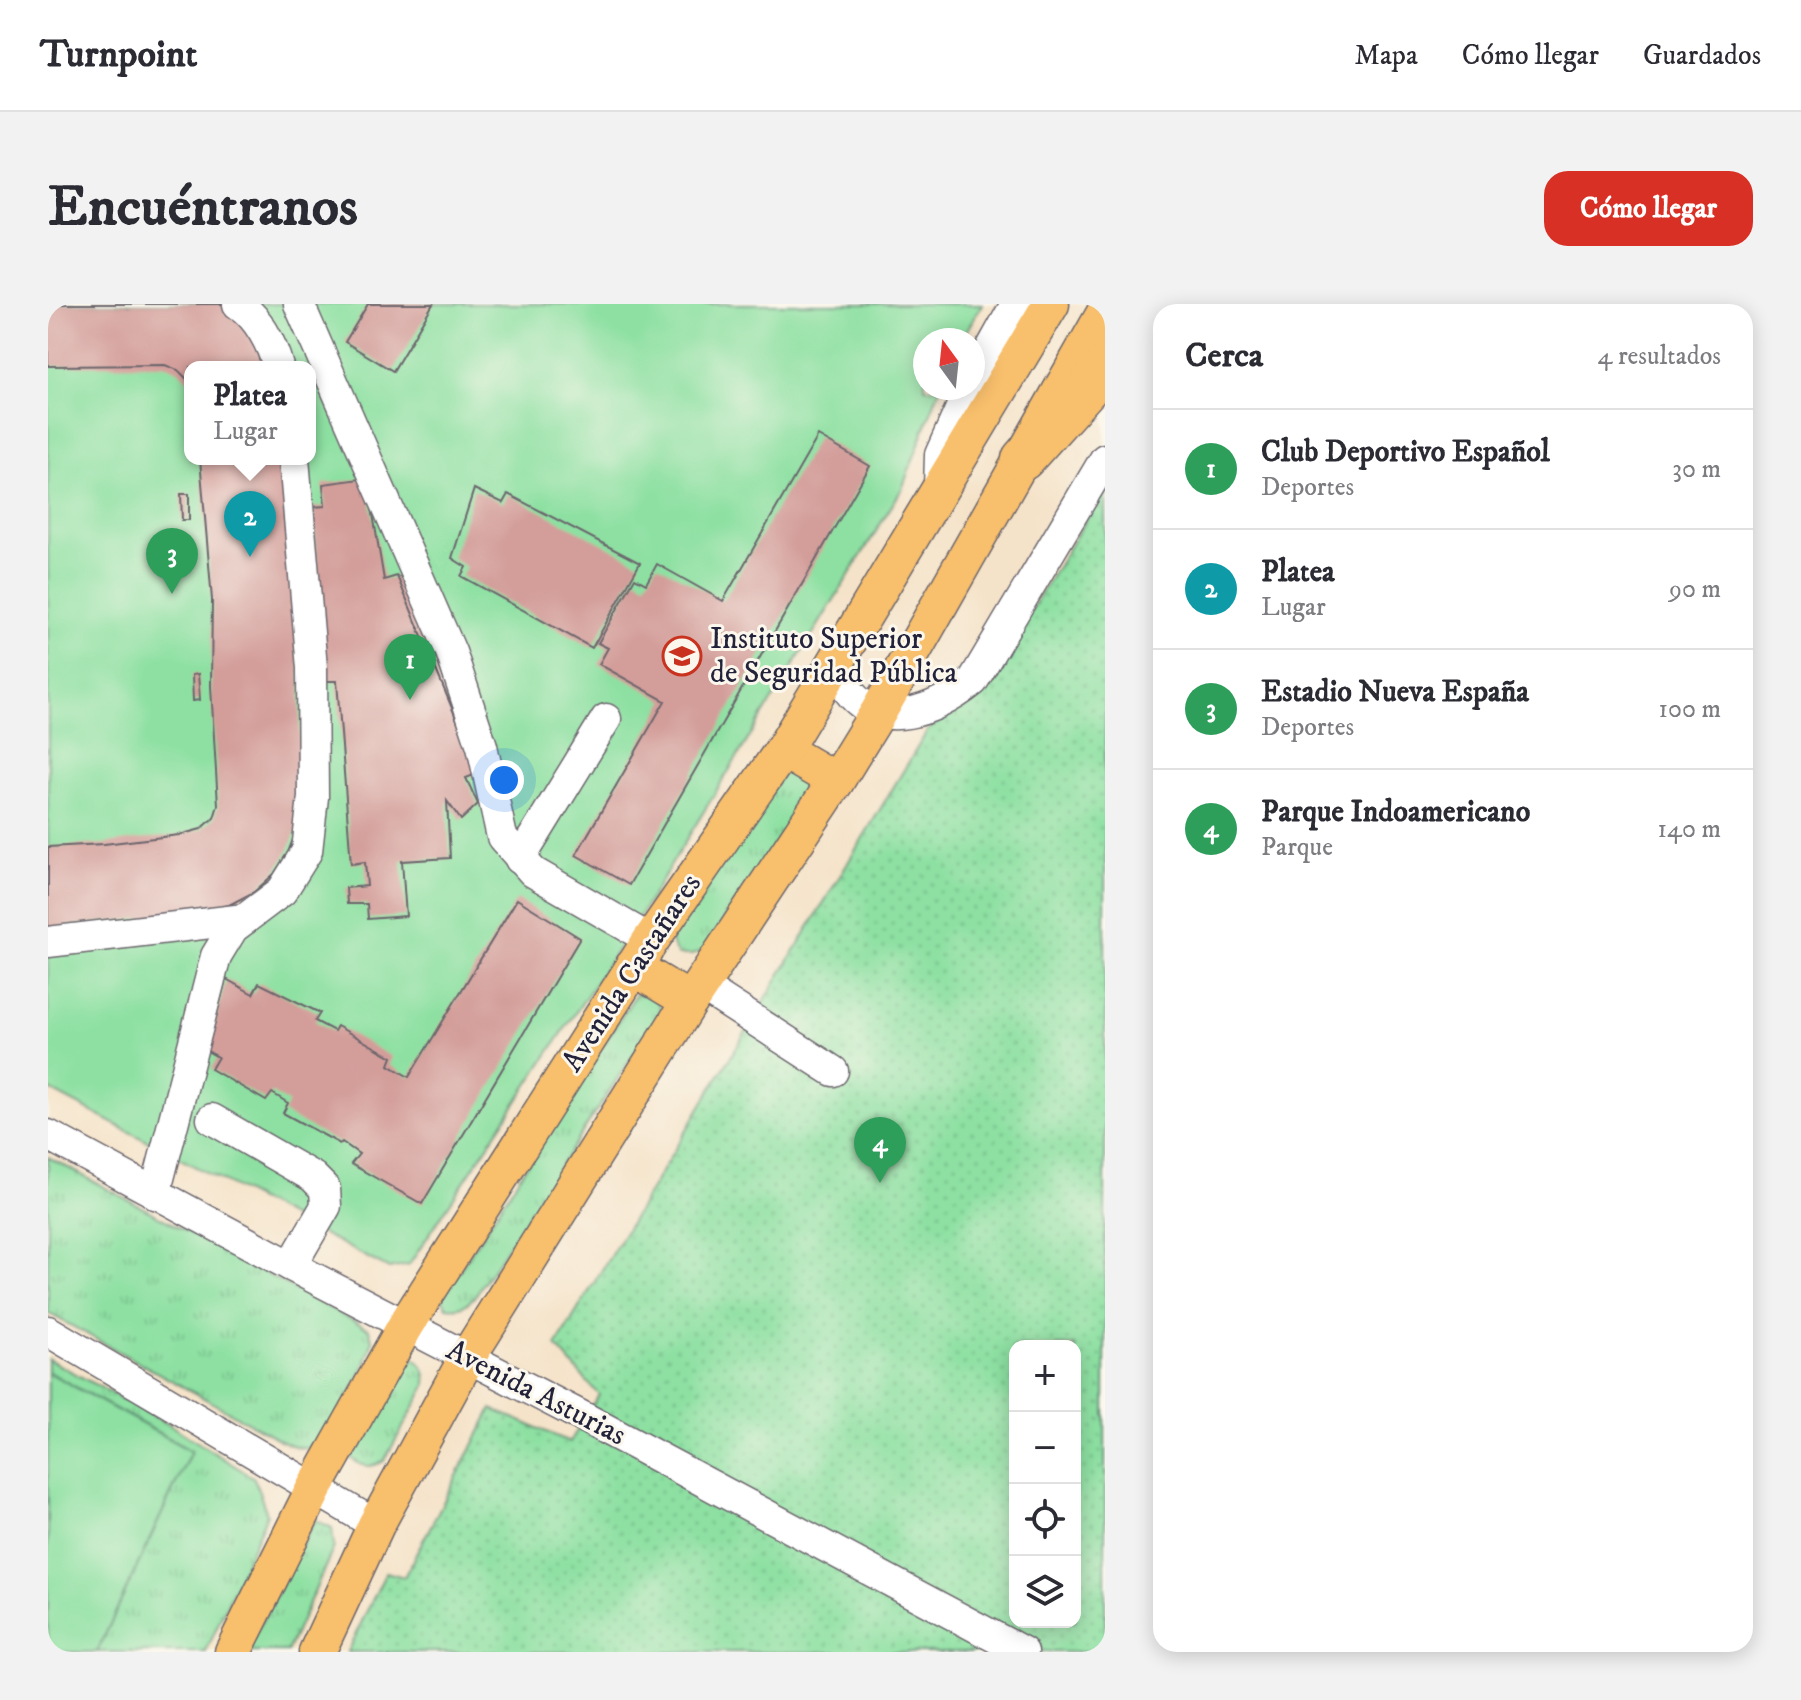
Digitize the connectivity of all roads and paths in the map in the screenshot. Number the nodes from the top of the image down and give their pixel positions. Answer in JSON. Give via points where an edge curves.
{"nodes":[{"id":1,"x":238,"y":304,"type":"edge"},
{"id":2,"x":299,"y":304,"type":"edge"},
{"id":3,"x":1016,"y":304,"type":"edge"},
{"id":4,"x":1051,"y":304,"type":"edge"},
{"id":5,"x":1105,"y":313,"type":"edge"},
{"id":6,"x":985,"y":360,"type":"edge"},
{"id":7,"x":277,"y":361,"type":"edge"},
{"id":8,"x":1105,"y":368,"type":"edge"},
{"id":9,"x":965,"y":400,"type":"edge"},
{"id":10,"x":1023,"y":459,"type":"junction"},
{"id":11,"x":1105,"y":459,"type":"edge"},
{"id":12,"x":295,"y":465,"type":"edge"},
{"id":13,"x":939,"y":488,"type":"junction"},
{"id":14,"x":837,"y":663,"type":"junction"},
{"id":15,"x":879,"y":711,"type":"junction"},
{"id":16,"x":606,"y":719,"type":"dead end"},
{"id":17,"x":783,"y":750,"type":"junction"},
{"id":18,"x":836,"y":781,"type":"junction"},
{"id":19,"x":520,"y":859,"type":"junction"},
{"id":20,"x":245,"y":919,"type":"junction"},
{"id":21,"x":48,"y":942,"type":"edge"},
{"id":22,"x":642,"y":954,"type":"junction"},
{"id":23,"x":695,"y":993,"type":"junction"},
{"id":24,"x":833,"y":1071,"type":"dead end"},
{"id":25,"x":212,"y":1119,"type":"dead end"},
{"id":26,"x":48,"y":1135,"type":"edge"},
{"id":27,"x":155,"y":1194,"type":"junction"},
{"id":28,"x":291,"y":1266,"type":"junction"},
{"id":29,"x":406,"y":1325,"type":"junction"},
{"id":30,"x":48,"y":1331,"type":"edge"},
{"id":31,"x":467,"y":1358,"type":"junction"},
{"id":32,"x":314,"y":1489,"type":"junction"},
{"id":33,"x":376,"y":1525,"type":"junction"},
{"id":34,"x":233,"y":1652,"type":"edge"},
{"id":35,"x":317,"y":1652,"type":"edge"},
{"id":36,"x":1023,"y":1652,"type":"edge"}],
"edges":[{"from":1,"to":7,"type":"street","via":[[249,311]]},
{"from":2,"to":19,"type":"street","via":[[451,652],[482,746],[502,837]]},
{"from":3,"to":6,"type":"street"},
{"from":4,"to":13,"type":"main road","name":"Avenida Castañares"},
{"from":5,"to":10,"type":"main road"},
{"from":8,"to":10,"type":"highway"},
{"from":9,"to":13,"type":"street","via":[[940,455]]},
{"from":10,"to":15,"type":"main road"},
{"from":11,"to":15,"type":"street","via":[[973,681],[926,710]]},
{"from":12,"to":20,"type":"street","via":[[312,668],[313,797],[307,851],[282,891]]},
{"from":13,"to":14,"type":"main road","name":"Avenida Castañares"},
{"from":14,"to":15,"type":"street","via":[[845,686]]},
{"from":14,"to":17,"type":"main road","name":"Avenida Castañares"},
{"from":15,"to":18,"type":"main road"},
{"from":16,"to":19,"type":"street"},
{"from":17,"to":18,"type":"main road"},
{"from":17,"to":22,"type":"main road","name":"Avenida Castañares"},
{"from":18,"to":23,"type":"main road"},
{"from":19,"to":22,"type":"street"},
{"from":20,"to":21,"type":"street"},
{"from":20,"to":27,"type":"street","via":[[216,956]]},
{"from":22,"to":23,"type":"main road"},
{"from":22,"to":29,"type":"main road","name":"Avenida Castañares"},
{"from":23,"to":24,"type":"street"},
{"from":23,"to":31,"type":"main road"},
{"from":25,"to":28,"type":"street","via":[[325,1189],[326,1206]]},
{"from":26,"to":27,"type":"street","name":"Avenida Asturias"},
{"from":27,"to":28,"type":"street","name":"Avenida Asturias"},
{"from":28,"to":29,"type":"street","name":"Avenida Asturias"},
{"from":29,"to":31,"type":"street","name":"Avenida Asturias"},
{"from":29,"to":32,"type":"main road","name":"Avenida Castañares"},
{"from":30,"to":32,"type":"street"},
{"from":31,"to":33,"type":"main road"},
{"from":31,"to":36,"type":"street","name":"Avenida Asturias"},
{"from":32,"to":33,"type":"street"},
{"from":32,"to":34,"type":"main road","name":"Avenida Castañares"},
{"from":33,"to":35,"type":"main road"}]}
